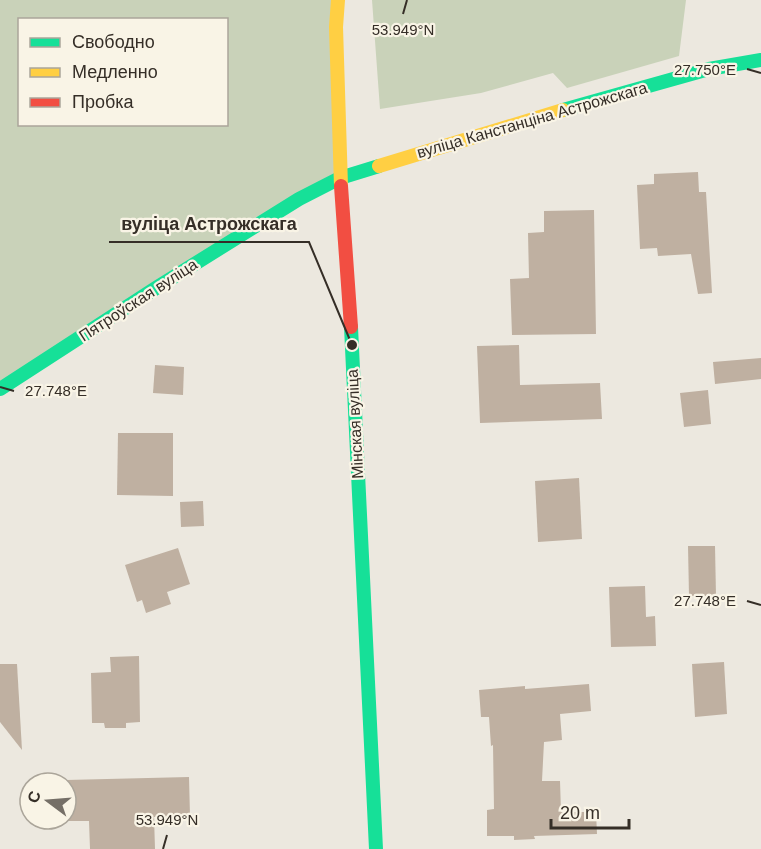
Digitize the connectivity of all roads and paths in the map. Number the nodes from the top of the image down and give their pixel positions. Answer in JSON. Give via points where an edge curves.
{"nodes":[{"id":1,"x":338,"y":0,"type":"edge"},
{"id":2,"x":761,"y":60,"type":"edge"},
{"id":3,"x":340,"y":178,"type":"junction"},
{"id":4,"x":0,"y":389,"type":"edge"},
{"id":5,"x":376,"y":849,"type":"edge"}],
"edges":[{"from":1,"to":3,"type":"main road","name":"Мінская вуліца"},
{"from":2,"to":3,"type":"main road","name":"вуліца Канстанціна Астрожскага","via":[[709,69],[584,103]]},
{"from":3,"to":4,"type":"main road","name":"Пятроўская вуліца","via":[[299,199]]},
{"from":3,"to":5,"type":"main road","name":"Мінская вуліца"}]}
